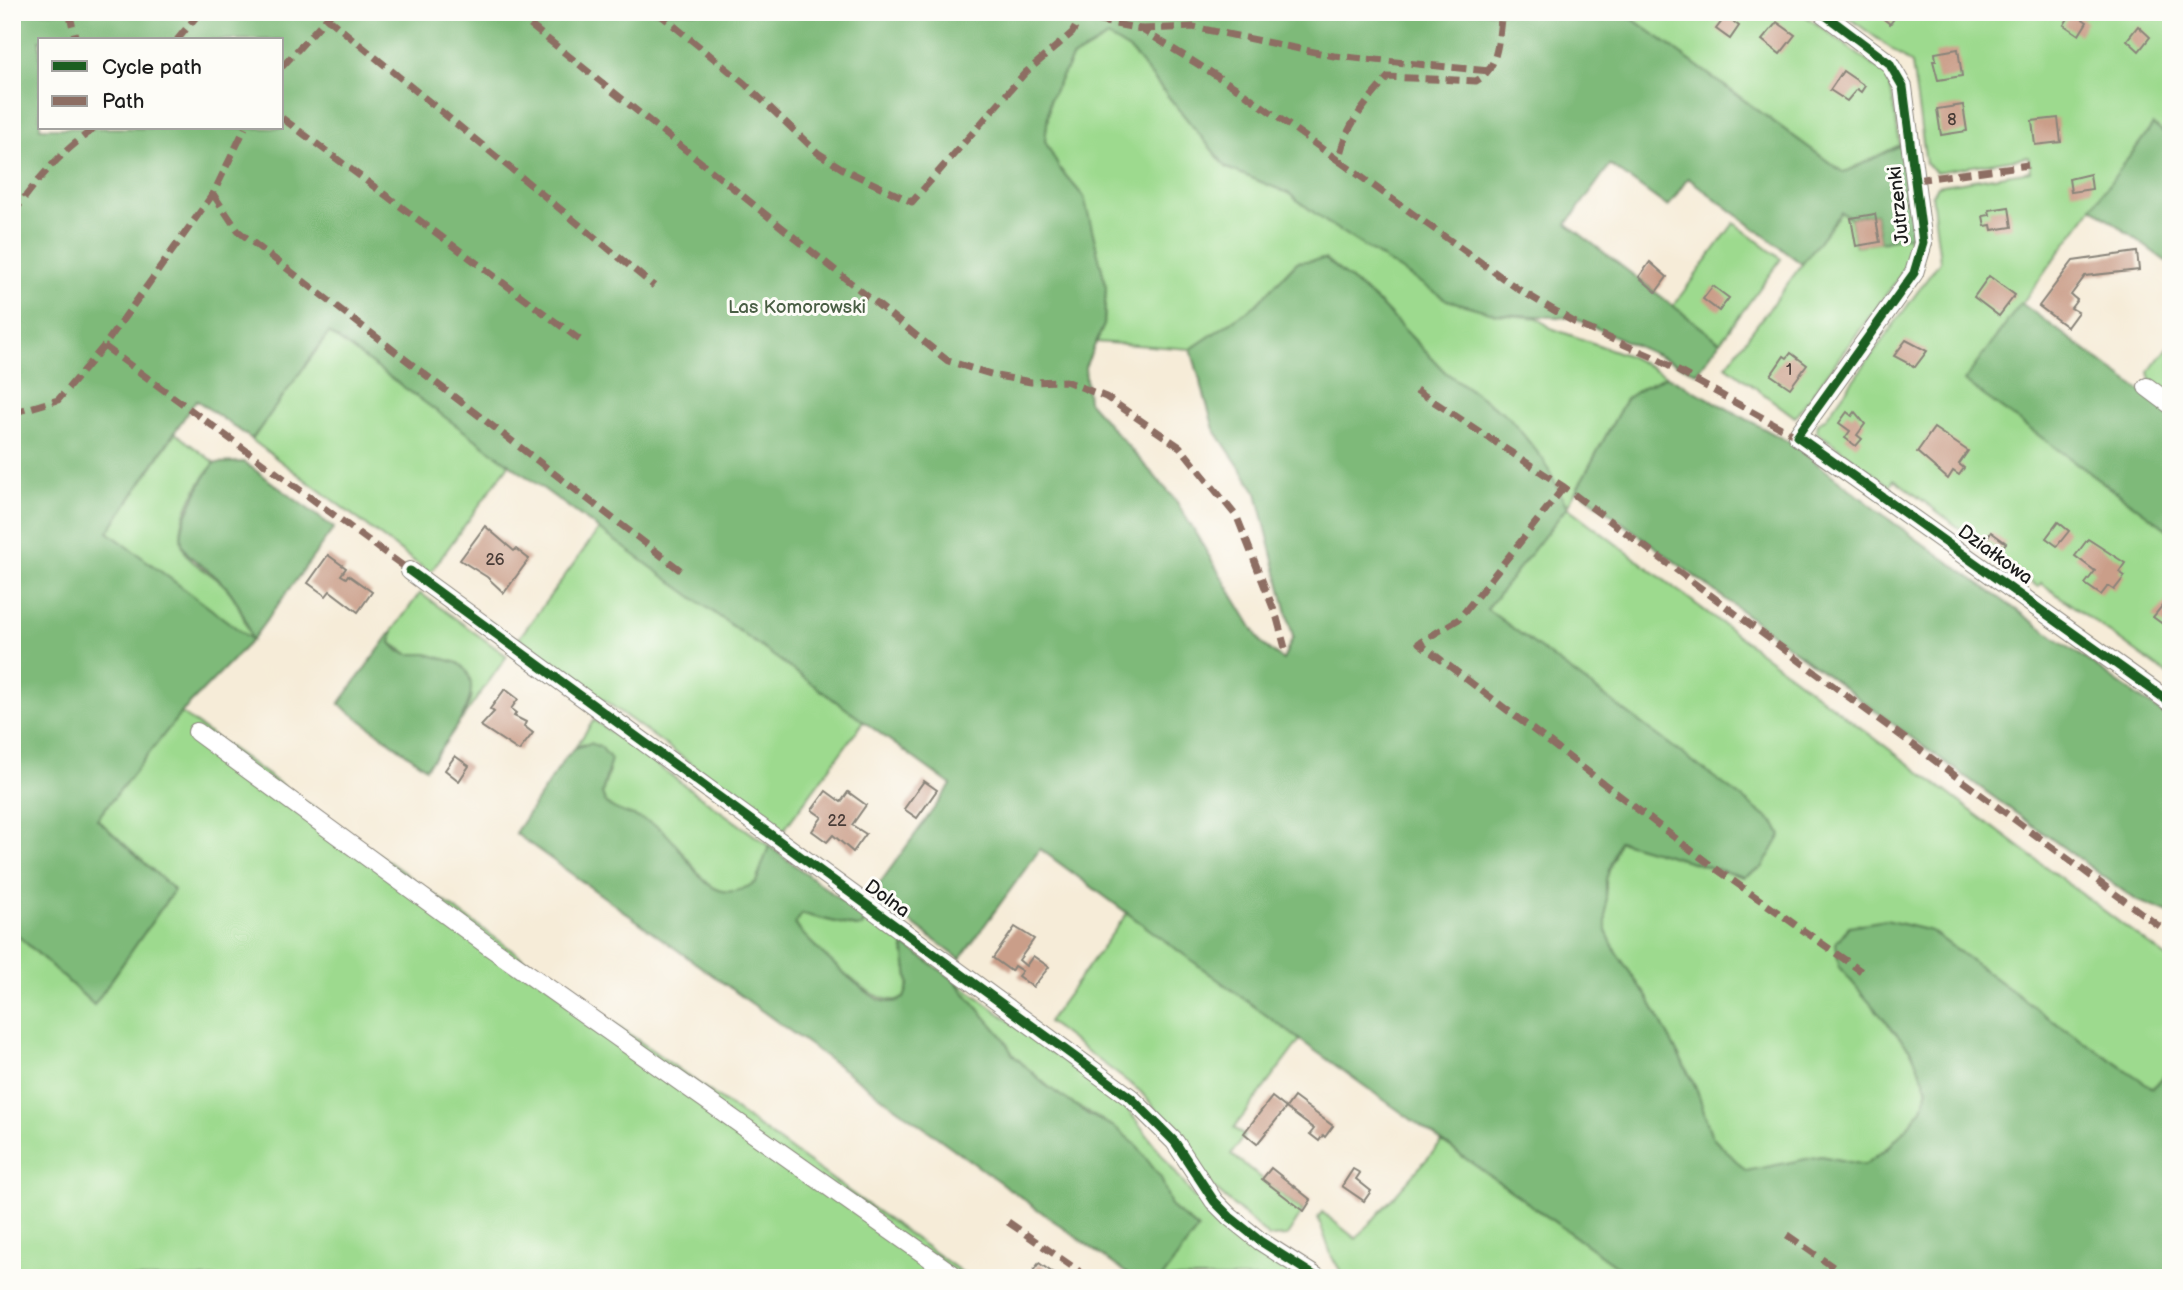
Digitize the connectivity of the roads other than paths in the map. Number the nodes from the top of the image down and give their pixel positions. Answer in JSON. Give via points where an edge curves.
{"nodes":[{"id":1,"x":1821,"y":12,"type":"edge"},
{"id":2,"x":2147,"y":387,"type":"dead end"},
{"id":3,"x":2171,"y":405,"type":"edge"},
{"id":4,"x":1797,"y":436,"type":"joint"},
{"id":5,"x":410,"y":571,"type":"dead end"},
{"id":6,"x":2171,"y":703,"type":"edge"},
{"id":7,"x":197,"y":732,"type":"dead end"},
{"id":8,"x":958,"y":1278,"type":"edge"},
{"id":9,"x":1318,"y":1278,"type":"edge"}],
"edges":[{"from":1,"to":4,"type":"street","name":"Jutrzenki","via":[[1896,70],[1906,105],[1923,243],[1914,272]]},
{"from":2,"to":3,"type":"street"},
{"from":4,"to":6,"type":"street","name":"Działkowa"},
{"from":5,"to":9,"type":"street","name":"Dolna","via":[[1131,1098],[1175,1142],[1230,1217]]},
{"from":7,"to":8,"type":"street","via":[[490,947]]}]}
